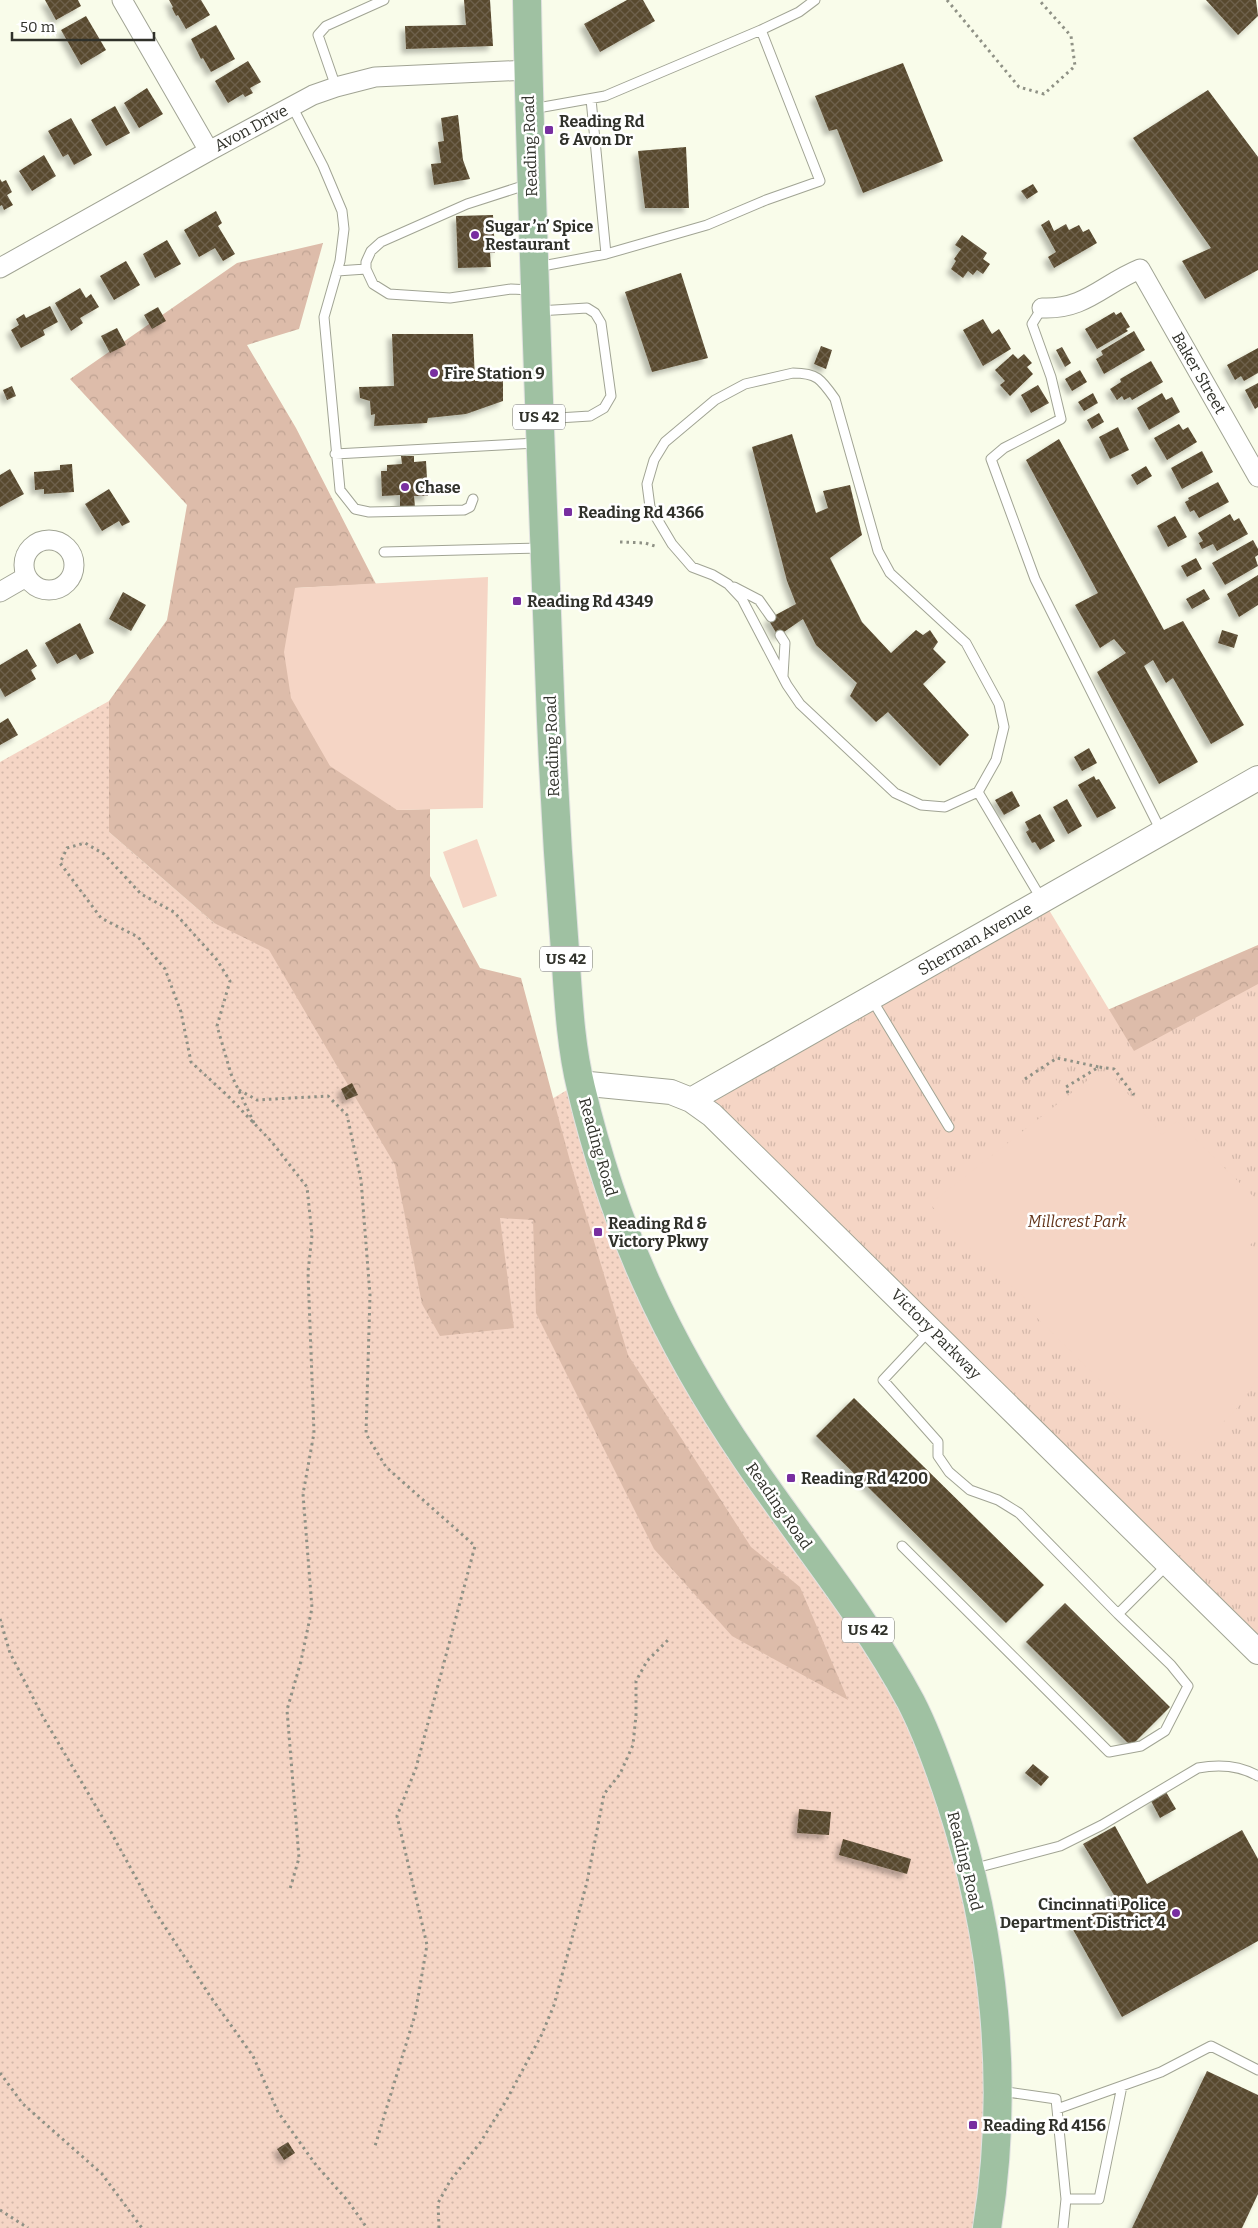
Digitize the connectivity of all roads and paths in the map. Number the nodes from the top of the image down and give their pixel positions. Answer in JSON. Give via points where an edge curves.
{"nodes":[{"id":1,"x":122,"y":0,"type":"edge"},
{"id":2,"x":384,"y":0,"type":"edge"},
{"id":3,"x":526,"y":0,"type":"edge"},
{"id":4,"x":816,"y":0,"type":"edge"},
{"id":5,"x":947,"y":0,"type":"edge"},
{"id":6,"x":1039,"y":0,"type":"edge"},
{"id":7,"x":761,"y":30,"type":"junction"},
{"id":8,"x":528,"y":70,"type":"junction"},
{"id":9,"x":336,"y":86,"type":"junction"},
{"id":10,"x":591,"y":99,"type":"junction"},
{"id":11,"x":292,"y":106,"type":"junction"},
{"id":12,"x":529,"y":110,"type":"junction"},
{"id":13,"x":208,"y":151,"type":"junction"},
{"id":14,"x":532,"y":183,"type":"junction"},
{"id":15,"x":606,"y":254,"type":"junction"},
{"id":16,"x":0,"y":268,"type":"edge"},
{"id":17,"x":366,"y":269,"type":"junction"},
{"id":18,"x":337,"y":272,"type":"junction"},
{"id":19,"x":535,"y":290,"type":"junction"},
{"id":20,"x":1042,"y":308,"type":"joint"},
{"id":21,"x":540,"y":431,"type":"junction"},
{"id":22,"x":336,"y":454,"type":"junction"},
{"id":23,"x":1258,"y":477,"type":"edge"},
{"id":24,"x":473,"y":499,"type":"dead end"},
{"id":25,"x":620,"y":542,"type":"dead end"},
{"id":26,"x":672,"y":544,"type":"junction"},
{"id":27,"x":544,"y":548,"type":"junction"},
{"id":28,"x":384,"y":552,"type":"dead end"},
{"id":29,"x":26,"y":577,"type":"dead end"},
{"id":30,"x":728,"y":584,"type":"junction"},
{"id":31,"x":0,"y":592,"type":"edge"},
{"id":32,"x":771,"y":618,"type":"dead end"},
{"id":33,"x":780,"y":635,"type":"dead end"},
{"id":34,"x":783,"y":676,"type":"junction"},
{"id":35,"x":1258,"y":778,"type":"edge"},
{"id":36,"x":978,"y":792,"type":"junction"},
{"id":37,"x":1161,"y":833,"type":"junction"},
{"id":38,"x":1042,"y":900,"type":"junction"},
{"id":39,"x":871,"y":998,"type":"junction"},
{"id":40,"x":1099,"y":1067,"type":"junction"},
{"id":41,"x":1025,"y":1079,"type":"dead end"},
{"id":42,"x":579,"y":1083,"type":"junction"},
{"id":43,"x":238,"y":1090,"type":"junction"},
{"id":44,"x":1068,"y":1093,"type":"dead end"},
{"id":45,"x":1134,"y":1095,"type":"dead end"},
{"id":46,"x":691,"y":1100,"type":"junction"},
{"id":47,"x":254,"y":1123,"type":"junction"},
{"id":48,"x":949,"y":1127,"type":"dead end"},
{"id":49,"x":931,"y":1329,"type":"junction"},
{"id":50,"x":902,"y":1546,"type":"dead end"},
{"id":51,"x":1168,"y":1564,"type":"junction"},
{"id":52,"x":1118,"y":1614,"type":"junction"},
{"id":53,"x":0,"y":1619,"type":"edge"},
{"id":54,"x":668,"y":1639,"type":"dead end"},
{"id":55,"x":1258,"y":1652,"type":"edge"},
{"id":56,"x":1258,"y":1776,"type":"edge"},
{"id":57,"x":969,"y":1870,"type":"junction"},
{"id":58,"x":290,"y":1889,"type":"dead end"},
{"id":59,"x":1258,"y":2070,"type":"edge"},
{"id":60,"x":0,"y":2073,"type":"edge"},
{"id":61,"x":1122,"y":2086,"type":"junction"},
{"id":62,"x":998,"y":2090,"type":"junction"},
{"id":63,"x":1058,"y":2110,"type":"junction"},
{"id":64,"x":375,"y":2146,"type":"dead end"},
{"id":65,"x":1066,"y":2199,"type":"junction"},
{"id":66,"x":0,"y":2210,"type":"edge"},
{"id":67,"x":28,"y":2228,"type":"edge"},
{"id":68,"x":142,"y":2228,"type":"edge"},
{"id":69,"x":367,"y":2228,"type":"edge"},
{"id":70,"x":439,"y":2228,"type":"edge"},
{"id":71,"x":987,"y":2228,"type":"edge"},
{"id":72,"x":1062,"y":2228,"type":"edge"}],
"edges":[{"from":1,"to":13,"type":"street"},
{"from":2,"to":9,"type":"lane","via":[[326,26],[318,35]]},
{"from":3,"to":8,"type":"main road","name":"Reading Road","number":"US 42"},
{"from":4,"to":7,"type":"lane"},
{"from":5,"to":6,"type":"path","via":[[1019,87],[1044,94],[1075,66],[1071,36]]},
{"from":7,"to":10,"type":"lane"},
{"from":7,"to":15,"type":"lane","via":[[820,181],[707,225]]},
{"from":8,"to":9,"type":"street","name":"Avon Drive","via":[[375,77]]},
{"from":8,"to":12,"type":"main road","name":"Reading Road","number":"US 42"},
{"from":9,"to":11,"type":"street","name":"Avon Drive"},
{"from":10,"to":12,"type":"lane"},
{"from":10,"to":15,"type":"lane"},
{"from":11,"to":13,"type":"street","name":"Avon Drive"},
{"from":11,"to":18,"type":"lane","via":[[342,211],[344,229]]},
{"from":12,"to":14,"type":"main road","name":"Reading Road","number":"US 42"},
{"from":13,"to":16,"type":"street","name":"Avon Drive"},
{"from":14,"to":17,"type":"lane","via":[[467,204],[381,242],[370,251]]},
{"from":14,"to":19,"type":"main road","name":"Reading Road","number":"US 42"},
{"from":15,"to":19,"type":"lane"},
{"from":17,"to":18,"type":"lane"},
{"from":17,"to":19,"type":"lane","via":[[373,284],[389,294],[450,298]]},
{"from":18,"to":22,"type":"lane","via":[[324,317]]},
{"from":19,"to":21,"type":"main road","name":"Reading Road","number":"US 42"},
{"from":19,"to":21,"type":"lane","via":[[595,313],[602,323],[611,396],[604,408],[590,416]]},
{"from":20,"to":23,"type":"street","name":"Baker Street","via":[[1072,306],[1140,270]]},
{"from":20,"to":37,"type":"lane","via":[[1032,324],[1051,377],[1061,419],[1004,448],[991,459],[1034,579]]},
{"from":21,"to":22,"type":"lane"},
{"from":21,"to":27,"type":"main road","name":"Reading Road","number":"US 42"},
{"from":22,"to":24,"type":"lane","via":[[340,490],[355,509],[369,512],[464,510],[470,507]]},
{"from":25,"to":26,"type":"path","via":[[645,543],[662,549]]},
{"from":26,"to":30,"type":"lane","via":[[692,567]]},
{"from":26,"to":36,"type":"lane","via":[[650,507],[647,484],[654,460],[665,442],[715,400],[745,384],[792,373],[809,373],[824,383],[835,399],[878,551],[890,573],[966,643],[999,704],[1004,727],[996,760]]},
{"from":27,"to":28,"type":"lane"},
{"from":27,"to":42,"type":"main road","name":"Reading Road","number":"US 42","via":[[556,824],[571,1032]]},
{"from":29,"to":31,"type":"street"},
{"from":30,"to":32,"type":"lane","via":[[759,600]]},
{"from":30,"to":34,"type":"lane","via":[[742,599]]},
{"from":33,"to":34,"type":"lane","via":[[785,643]]},
{"from":34,"to":36,"type":"lane","via":[[800,704],[895,793],[921,805],[945,807]]},
{"from":35,"to":37,"type":"street","name":"Sherman Avenue"},
{"from":36,"to":38,"type":"lane"},
{"from":37,"to":38,"type":"street","name":"Sherman Avenue"},
{"from":38,"to":39,"type":"street","name":"Sherman Avenue"},
{"from":39,"to":46,"type":"street","name":"Sherman Avenue"},
{"from":39,"to":48,"type":"lane"},
{"from":40,"to":41,"type":"path","via":[[1057,1058]]},
{"from":40,"to":44,"type":"path","via":[[1066,1087]]},
{"from":40,"to":45,"type":"path","via":[[1114,1069]]},
{"from":42,"to":46,"type":"street","name":"Victory Parkway","via":[[671,1092]]},
{"from":42,"to":57,"type":"main road","name":"Reading Road","number":"US 42","via":[[630,1249],[670,1336],[743,1455],[846,1596],[884,1654],[915,1710],[939,1767]]},
{"from":43,"to":47,"type":"path"},
{"from":43,"to":47,"type":"path","via":[[217,1026],[230,981],[217,960],[174,912],[141,894],[104,854],[85,843],[68,848],[60,863],[101,918],[138,937],[165,969],[181,1012],[191,1062]]},
{"from":43,"to":64,"type":"path","via":[[257,1100],[328,1096],[347,1115],[361,1180],[370,1296],[366,1434],[386,1467],[475,1546],[416,1768],[397,1816],[427,1945],[415,2015]]},
{"from":46,"to":49,"type":"street","name":"Victory Parkway","via":[[730,1131]]},
{"from":47,"to":58,"type":"path","via":[[307,1187],[312,1235],[308,1272],[314,1433],[303,1494],[312,1608],[302,1661],[287,1710],[299,1858]]},
{"from":49,"to":51,"type":"street","name":"Victory Parkway"},
{"from":49,"to":52,"type":"lane","via":[[884,1380],[938,1442],[938,1456],[949,1472],[970,1490],[998,1500],[1019,1513]]},
{"from":50,"to":52,"type":"lane","via":[[1109,1752],[1141,1746],[1165,1731],[1188,1686]]},
{"from":51,"to":52,"type":"lane"},
{"from":51,"to":55,"type":"street","name":"Victory Parkway"},
{"from":53,"to":69,"type":"path","via":[[10,1652],[43,1717],[152,1907],[253,2056],[278,2112]]},
{"from":54,"to":70,"type":"path","via":[[647,1661],[636,1681],[633,1745],[620,1774],[604,1794],[587,1882],[554,2005],[506,2101],[438,2203]]},
{"from":56,"to":57,"type":"lane","via":[[1216,1764],[1198,1768],[1060,1846]]},
{"from":57,"to":62,"type":"main road","name":"Reading Road","number":"US 42","via":[[986,1950]]},
{"from":59,"to":61,"type":"lane","via":[[1211,2046],[1160,2072]]},
{"from":60,"to":68,"type":"path","via":[[22,2104],[102,2174]]},
{"from":61,"to":63,"type":"lane"},
{"from":61,"to":65,"type":"lane","via":[[1099,2199]]},
{"from":62,"to":63,"type":"lane","via":[[1056,2099]]},
{"from":62,"to":71,"type":"main road","name":"Reading Road","number":"US 42","via":[[996,2167]]},
{"from":63,"to":65,"type":"lane"},
{"from":65,"to":72,"type":"lane"},
{"from":66,"to":67,"type":"path"}]}
